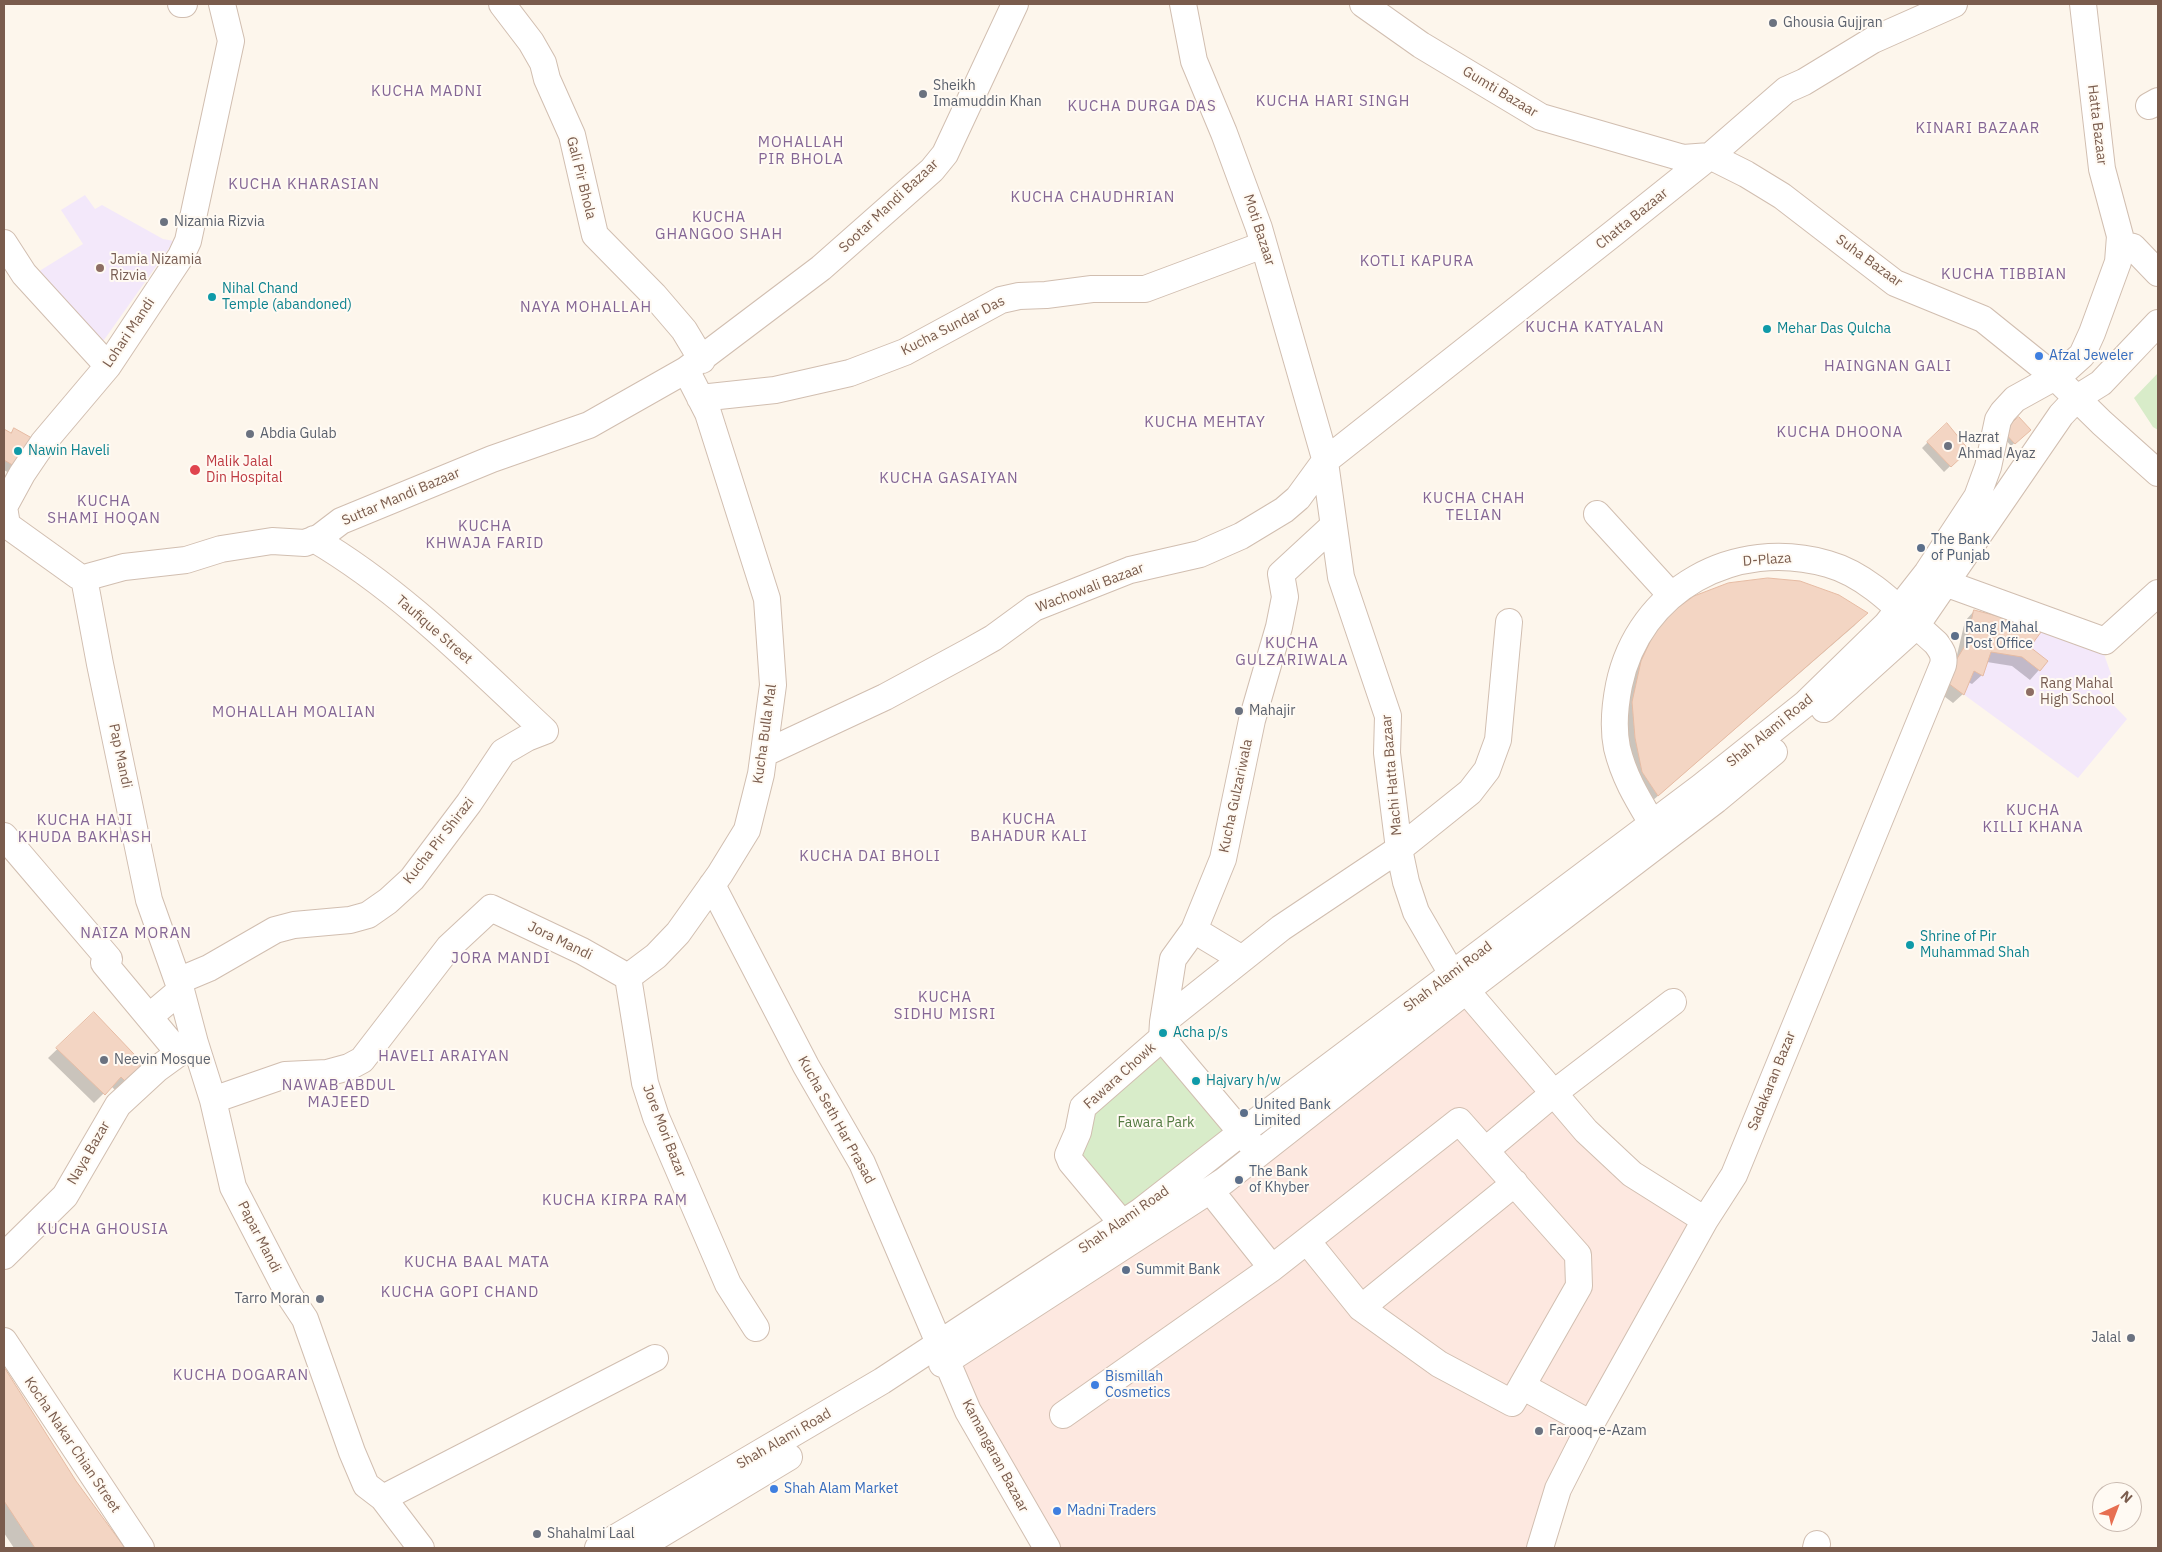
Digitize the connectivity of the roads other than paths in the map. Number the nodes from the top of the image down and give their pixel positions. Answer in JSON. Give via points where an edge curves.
{"nodes":[{"id":1,"x":222,"y":4,"type":"edge"},
{"id":2,"x":502,"y":4,"type":"edge"},
{"id":3,"x":1015,"y":4,"type":"edge"},
{"id":4,"x":1183,"y":4,"type":"edge"},
{"id":5,"x":1363,"y":4,"type":"edge"},
{"id":6,"x":1954,"y":4,"type":"edge"},
{"id":7,"x":2083,"y":4,"type":"edge"},
{"id":8,"x":1710,"y":156,"type":"junction"},
{"id":9,"x":4,"y":243,"type":"edge"},
{"id":10,"x":2120,"y":244,"type":"junction"},
{"id":11,"x":1263,"y":245,"type":"junction"},
{"id":12,"x":2158,"y":273,"type":"edge"},
{"id":13,"x":2158,"y":323,"type":"edge"},
{"id":14,"x":694,"y":365,"type":"junction"},
{"id":15,"x":108,"y":366,"type":"junction"},
{"id":16,"x":2055,"y":377,"type":"junction"},
{"id":17,"x":700,"y":398,"type":"junction"},
{"id":18,"x":2077,"y":398,"type":"junction"},
{"id":19,"x":1325,"y":461,"type":"junction"},
{"id":20,"x":2158,"y":473,"type":"edge"},
{"id":21,"x":1597,"y":514,"type":"dead end"},
{"id":22,"x":5,"y":526,"type":"edge"},
{"id":23,"x":1333,"y":526,"type":"junction"},
{"id":24,"x":314,"y":539,"type":"junction"},
{"id":25,"x":84,"y":578,"type":"junction"},
{"id":26,"x":1936,"y":578,"type":"junction"},
{"id":27,"x":2158,"y":593,"type":"edge"},
{"id":28,"x":1670,"y":595,"type":"junction"},
{"id":29,"x":1908,"y":618,"type":"junction"},
{"id":30,"x":1509,"y":622,"type":"dead end"},
{"id":31,"x":545,"y":731,"type":"joint"},
{"id":32,"x":765,"y":753,"type":"junction"},
{"id":33,"x":1652,"y":823,"type":"junction"},
{"id":34,"x":4,"y":836,"type":"edge"},
{"id":35,"x":1399,"y":849,"type":"junction"},
{"id":36,"x":712,"y":885,"type":"junction"},
{"id":37,"x":1194,"y":930,"type":"junction"},
{"id":38,"x":1242,"y":959,"type":"junction"},
{"id":39,"x":628,"y":977,"type":"junction"},
{"id":40,"x":1460,"y":982,"type":"junction"},
{"id":41,"x":180,"y":986,"type":"junction"},
{"id":42,"x":1673,"y":1002,"type":"dead end"},
{"id":43,"x":149,"y":1017,"type":"junction"},
{"id":44,"x":1162,"y":1030,"type":"junction"},
{"id":45,"x":187,"y":1048,"type":"junction"},
{"id":46,"x":1554,"y":1093,"type":"junction"},
{"id":47,"x":213,"y":1100,"type":"junction"},
{"id":48,"x":1242,"y":1132,"type":"junction"},
{"id":49,"x":1486,"y":1150,"type":"junction"},
{"id":50,"x":1259,"y":1154,"type":"junction"},
{"id":51,"x":1514,"y":1183,"type":"junction"},
{"id":52,"x":1210,"y":1190,"type":"junction"},
{"id":53,"x":1705,"y":1220,"type":"junction"},
{"id":54,"x":1128,"y":1231,"type":"junction"},
{"id":55,"x":1307,"y":1241,"type":"junction"},
{"id":56,"x":4,"y":1256,"type":"edge"},
{"id":57,"x":1272,"y":1268,"type":"junction"},
{"id":58,"x":1361,"y":1308,"type":"junction"},
{"id":59,"x":756,"y":1328,"type":"dead end"},
{"id":60,"x":4,"y":1341,"type":"edge"},
{"id":61,"x":943,"y":1352,"type":"junction"},
{"id":62,"x":655,"y":1358,"type":"dead end"},
{"id":63,"x":1522,"y":1386,"type":"junction"},
{"id":64,"x":1063,"y":1415,"type":"dead end"},
{"id":65,"x":1591,"y":1424,"type":"junction"},
{"id":66,"x":382,"y":1498,"type":"junction"},
{"id":67,"x":665,"y":1541,"type":"edge"},
{"id":68,"x":141,"y":1548,"type":"edge"},
{"id":69,"x":421,"y":1548,"type":"edge"},
{"id":70,"x":598,"y":1548,"type":"edge"},
{"id":71,"x":638,"y":1548,"type":"edge"},
{"id":72,"x":1047,"y":1548,"type":"edge"},
{"id":73,"x":1540,"y":1548,"type":"edge"}],
"edges":[{"from":1,"to":15,"type":"street","name":"Lohari Mandi","via":[[231,41],[188,241],[182,256]]},
{"from":2,"to":14,"type":"street","name":"Gali Pir Bhola","via":[[543,63],[572,135],[595,234],[684,330]]},
{"from":3,"to":14,"type":"street","name":"Sootar Mandi Bazaar","via":[[944,154],[932,170],[822,268]]},
{"from":4,"to":11,"type":"street","name":"Moti Bazaar","via":[[1194,61],[1249,197]]},
{"from":5,"to":8,"type":"street","name":"Gumti Bazaar","via":[[1421,45],[1541,117],[1683,158]]},
{"from":6,"to":8,"type":"street","name":"Chatta Bazaar","via":[[1873,40],[1786,90]]},
{"from":7,"to":10,"type":"street","name":"Hatta Bazaar","via":[[2102,169],[2119,228]]},
{"from":8,"to":16,"type":"street","name":"Suha Bazaar","via":[[1782,196],[1895,283],[1983,319]]},
{"from":8,"to":19,"type":"street","name":"Chatta Bazaar"},
{"from":9,"to":15,"type":"street","via":[[24,274]]},
{"from":10,"to":12,"type":"street","via":[[2133,247]]},
{"from":10,"to":16,"type":"street","name":"Shah Alami Road","via":[[2118,262],[2086,348],[2075,362]]},
{"from":11,"to":17,"type":"street","name":"Kucha Sundar Das","via":[[1145,289],[1092,290],[1001,300],[905,352],[850,373],[775,390]]},
{"from":11,"to":19,"type":"street","name":"Moti Bazaar","via":[[1301,368]]},
{"from":13,"to":18,"type":"street","name":"Shah Alami Road","via":[[2101,383]]},
{"from":14,"to":17,"type":"street","name":"Gali Pir Bhola"},
{"from":14,"to":24,"type":"street","name":"Suttar Mandi Bazaar","via":[[589,424],[492,459],[341,521]]},
{"from":15,"to":22,"type":"street","name":"Lohari Mandi","via":[[43,443],[22,474],[4,507]]},
{"from":16,"to":18,"type":"street","name":"Suha Bazaar"},
{"from":16,"to":26,"type":"street","name":"Shah Alami Road","via":[[2015,399],[1998,420],[1988,467],[1977,497]]},
{"from":17,"to":32,"type":"street","name":"Kucha Bulla Mal","via":[[708,413],[766,599],[773,685]]},
{"from":18,"to":20,"type":"street","name":"Suha Bazaar"},
{"from":18,"to":26,"type":"street","name":"Shah Alami Road"},
{"from":19,"to":23,"type":"street","name":"Machi Hatta Bazaar"},
{"from":19,"to":32,"type":"street","name":"Wachowali Bazaar","via":[[1298,498],[1241,536],[1200,554],[1130,570],[1034,608],[993,638],[893,692]]},
{"from":21,"to":28,"type":"street"},
{"from":22,"to":25,"type":"street"},
{"from":23,"to":35,"type":"street","name":"Machi Hatta Bazaar","via":[[1341,576],[1388,716],[1387,754]]},
{"from":23,"to":37,"type":"street","name":"Kucha Gulzariwala","via":[[1281,574],[1285,597],[1279,628],[1252,720],[1223,859]]},
{"from":24,"to":25,"type":"street","name":"Suttar Mandi Bazaar","via":[[305,543],[272,541],[221,549],[186,560],[124,568]]},
{"from":24,"to":31,"type":"street","name":"Taufique Street","via":[[356,564],[427,621]]},
{"from":25,"to":41,"type":"street","name":"Pap Mandi","via":[[149,900]]},
{"from":26,"to":27,"type":"street","via":[[2105,641]]},
{"from":26,"to":29,"type":"street","name":"Shah Alami Road"},
{"from":28,"to":29,"type":"street","name":"D-Plaza","via":[[1706,572],[1745,559],[1788,556],[1829,564],[1867,582]]},
{"from":28,"to":33,"type":"street","name":"D-Plaza","via":[[1643,627],[1624,664],[1615,705],[1617,747],[1630,788]]},
{"from":29,"to":33,"type":"street","name":"Shah Alami Road","via":[[1864,648],[1805,704]]},
{"from":29,"to":40,"type":"street","name":"Shah Alami Road","via":[[1838,698],[1716,800]]},
{"from":29,"to":53,"type":"street","name":"Sadakaran Bazar","via":[[1936,643],[1944,658],[1943,665],[1734,1175]]},
{"from":30,"to":35,"type":"street","via":[[1498,740],[1487,770],[1470,792]]},
{"from":31,"to":41,"type":"street","name":"Kucha Pir Shirazi","via":[[503,752],[412,878],[368,915],[275,930]]},
{"from":32,"to":36,"type":"street","name":"Kucha Bulla Mal","via":[[747,830]]},
{"from":33,"to":40,"type":"street","name":"Shah Alami Road"},
{"from":34,"to":43,"type":"street","via":[[109,959],[104,963]]},
{"from":35,"to":38,"type":"street","via":[[1281,928]]},
{"from":35,"to":40,"type":"street","name":"Machi Hatta Bazaar","via":[[1416,912]]},
{"from":36,"to":39,"type":"street","name":"Kucha Bulla Mal","via":[[678,933],[656,956]]},
{"from":36,"to":61,"type":"street","name":"Kucha Seth Har Prasad","via":[[806,1066],[862,1163]]},
{"from":37,"to":38,"type":"street"},
{"from":37,"to":44,"type":"street","name":"Kucha Gulzariwala","via":[[1172,960]]},
{"from":38,"to":44,"type":"street"},
{"from":39,"to":47,"type":"street","name":"Jora Mandi","via":[[582,951],[491,908],[449,947],[362,1060],[327,1073],[285,1075]]},
{"from":39,"to":59,"type":"street","name":"Jore Mori Bazar","via":[[645,1083],[656,1117],[728,1284]]},
{"from":40,"to":46,"type":"street","name":"Machi Hatta Bazaar"},
{"from":40,"to":48,"type":"street","name":"Shah Alami Road"},
{"from":40,"to":50,"type":"street","name":"Shah Alami Road"},
{"from":41,"to":43,"type":"street","name":"Kucha Pir Shirazi"},
{"from":41,"to":45,"type":"street","name":"Pap Mandi"},
{"from":42,"to":46,"type":"street"},
{"from":43,"to":45,"type":"street"},
{"from":44,"to":48,"type":"street","name":"Fawara Chowk"},
{"from":44,"to":54,"type":"street","name":"Fawara Chowk","via":[[1083,1107],[1078,1132],[1068,1155]]},
{"from":45,"to":47,"type":"street","name":"Papar Mandi"},
{"from":45,"to":56,"type":"street","name":"Naya Bazar","via":[[157,1069],[118,1106],[64,1196]]},
{"from":46,"to":49,"type":"street"},
{"from":46,"to":53,"type":"street","name":"Machi Hatta Bazaar","via":[[1586,1131],[1632,1174]]},
{"from":47,"to":66,"type":"street","name":"Papar Mandi","via":[[233,1187],[289,1296],[305,1319],[366,1485]]},
{"from":48,"to":50,"type":"street","name":"Fawara Chowk"},
{"from":48,"to":54,"type":"street","name":"Shah Alami Road","via":[[1141,1211]]},
{"from":49,"to":51,"type":"street"},
{"from":49,"to":55,"type":"street","via":[[1459,1120]]},
{"from":50,"to":52,"type":"street","name":"Shah Alami Road"},
{"from":51,"to":58,"type":"street"},
{"from":51,"to":63,"type":"street","via":[[1578,1255],[1580,1286]]},
{"from":52,"to":54,"type":"street","name":"Shah Alami Road"},
{"from":52,"to":57,"type":"street"},
{"from":53,"to":65,"type":"street","name":"Sadakaran Bazar"},
{"from":54,"to":61,"type":"street","name":"Shah Alami Road"},
{"from":55,"to":57,"type":"street"},
{"from":55,"to":58,"type":"street"},
{"from":57,"to":64,"type":"street"},
{"from":58,"to":63,"type":"street","via":[[1439,1364],[1512,1403]]},
{"from":60,"to":68,"type":"street","name":"Kocha Nakar Chian Street"},
{"from":61,"to":67,"type":"street","name":"Shah Alami Road"},
{"from":61,"to":70,"type":"street","name":"Shah Alami Road","via":[[882,1381]]},
{"from":61,"to":72,"type":"street","name":"Kamangaran Bazaar","via":[[968,1411]]},
{"from":62,"to":66,"type":"street"},
{"from":63,"to":65,"type":"street"},
{"from":65,"to":73,"type":"street","name":"Sadakaran Bazar","via":[[1558,1489]]},
{"from":66,"to":69,"type":"street","name":"Papar Mandi"},
{"from":67,"to":71,"type":"street","name":"Shah Alami Road"}]}
